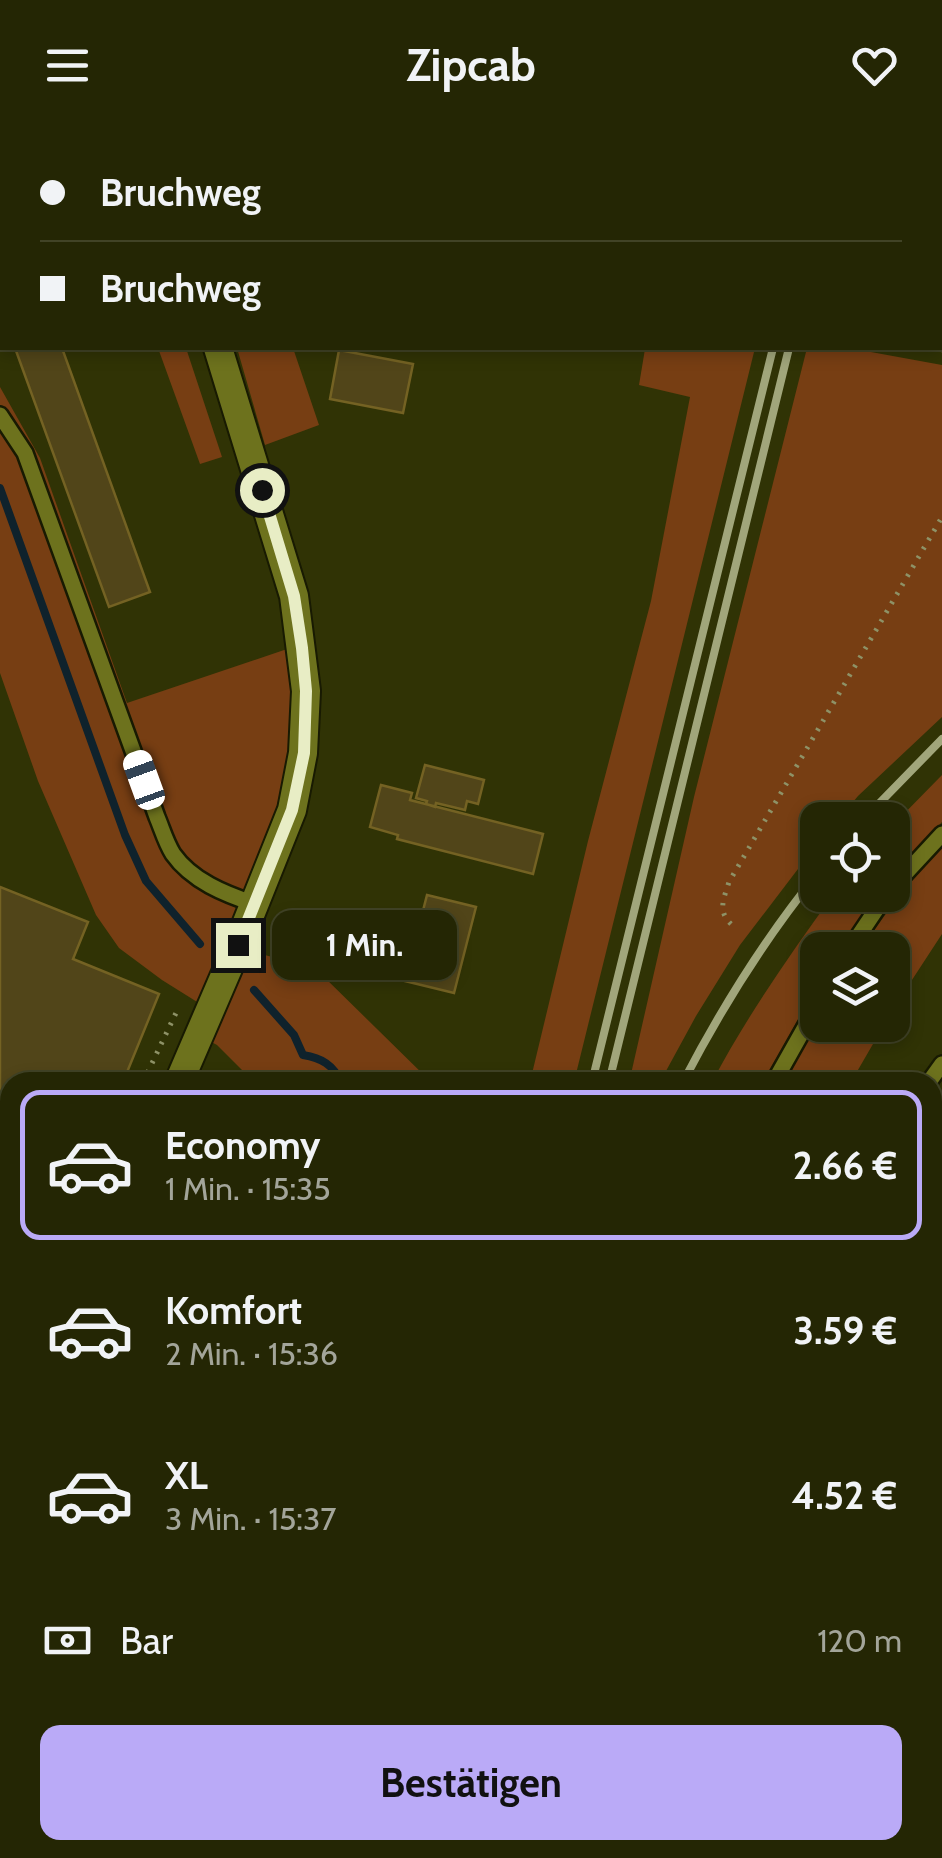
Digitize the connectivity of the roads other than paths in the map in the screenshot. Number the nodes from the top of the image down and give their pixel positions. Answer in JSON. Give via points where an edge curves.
{"nodes":[{"id":1,"x":219,"y":350,"type":"edge"},
{"id":2,"x":0,"y":414,"type":"edge"},
{"id":3,"x":942,"y":834,"type":"edge"},
{"id":4,"x":910,"y":869,"type":"edge"},
{"id":5,"x":255,"y":904,"type":"junction"},
{"id":6,"x":800,"y":1036,"type":"edge"},
{"id":7,"x":185,"y":1072,"type":"edge"},
{"id":8,"x":780,"y":1072,"type":"edge"}],
"edges":[{"from":1,"to":5,"type":"street","via":[[294,596],[306,691],[304,753],[292,810]]},
{"from":2,"to":5,"type":"lane","via":[[25,453],[172,852],[192,875]]},
{"from":3,"to":4,"type":"lane"},
{"from":5,"to":7,"type":"street"},
{"from":6,"to":8,"type":"lane"}]}
